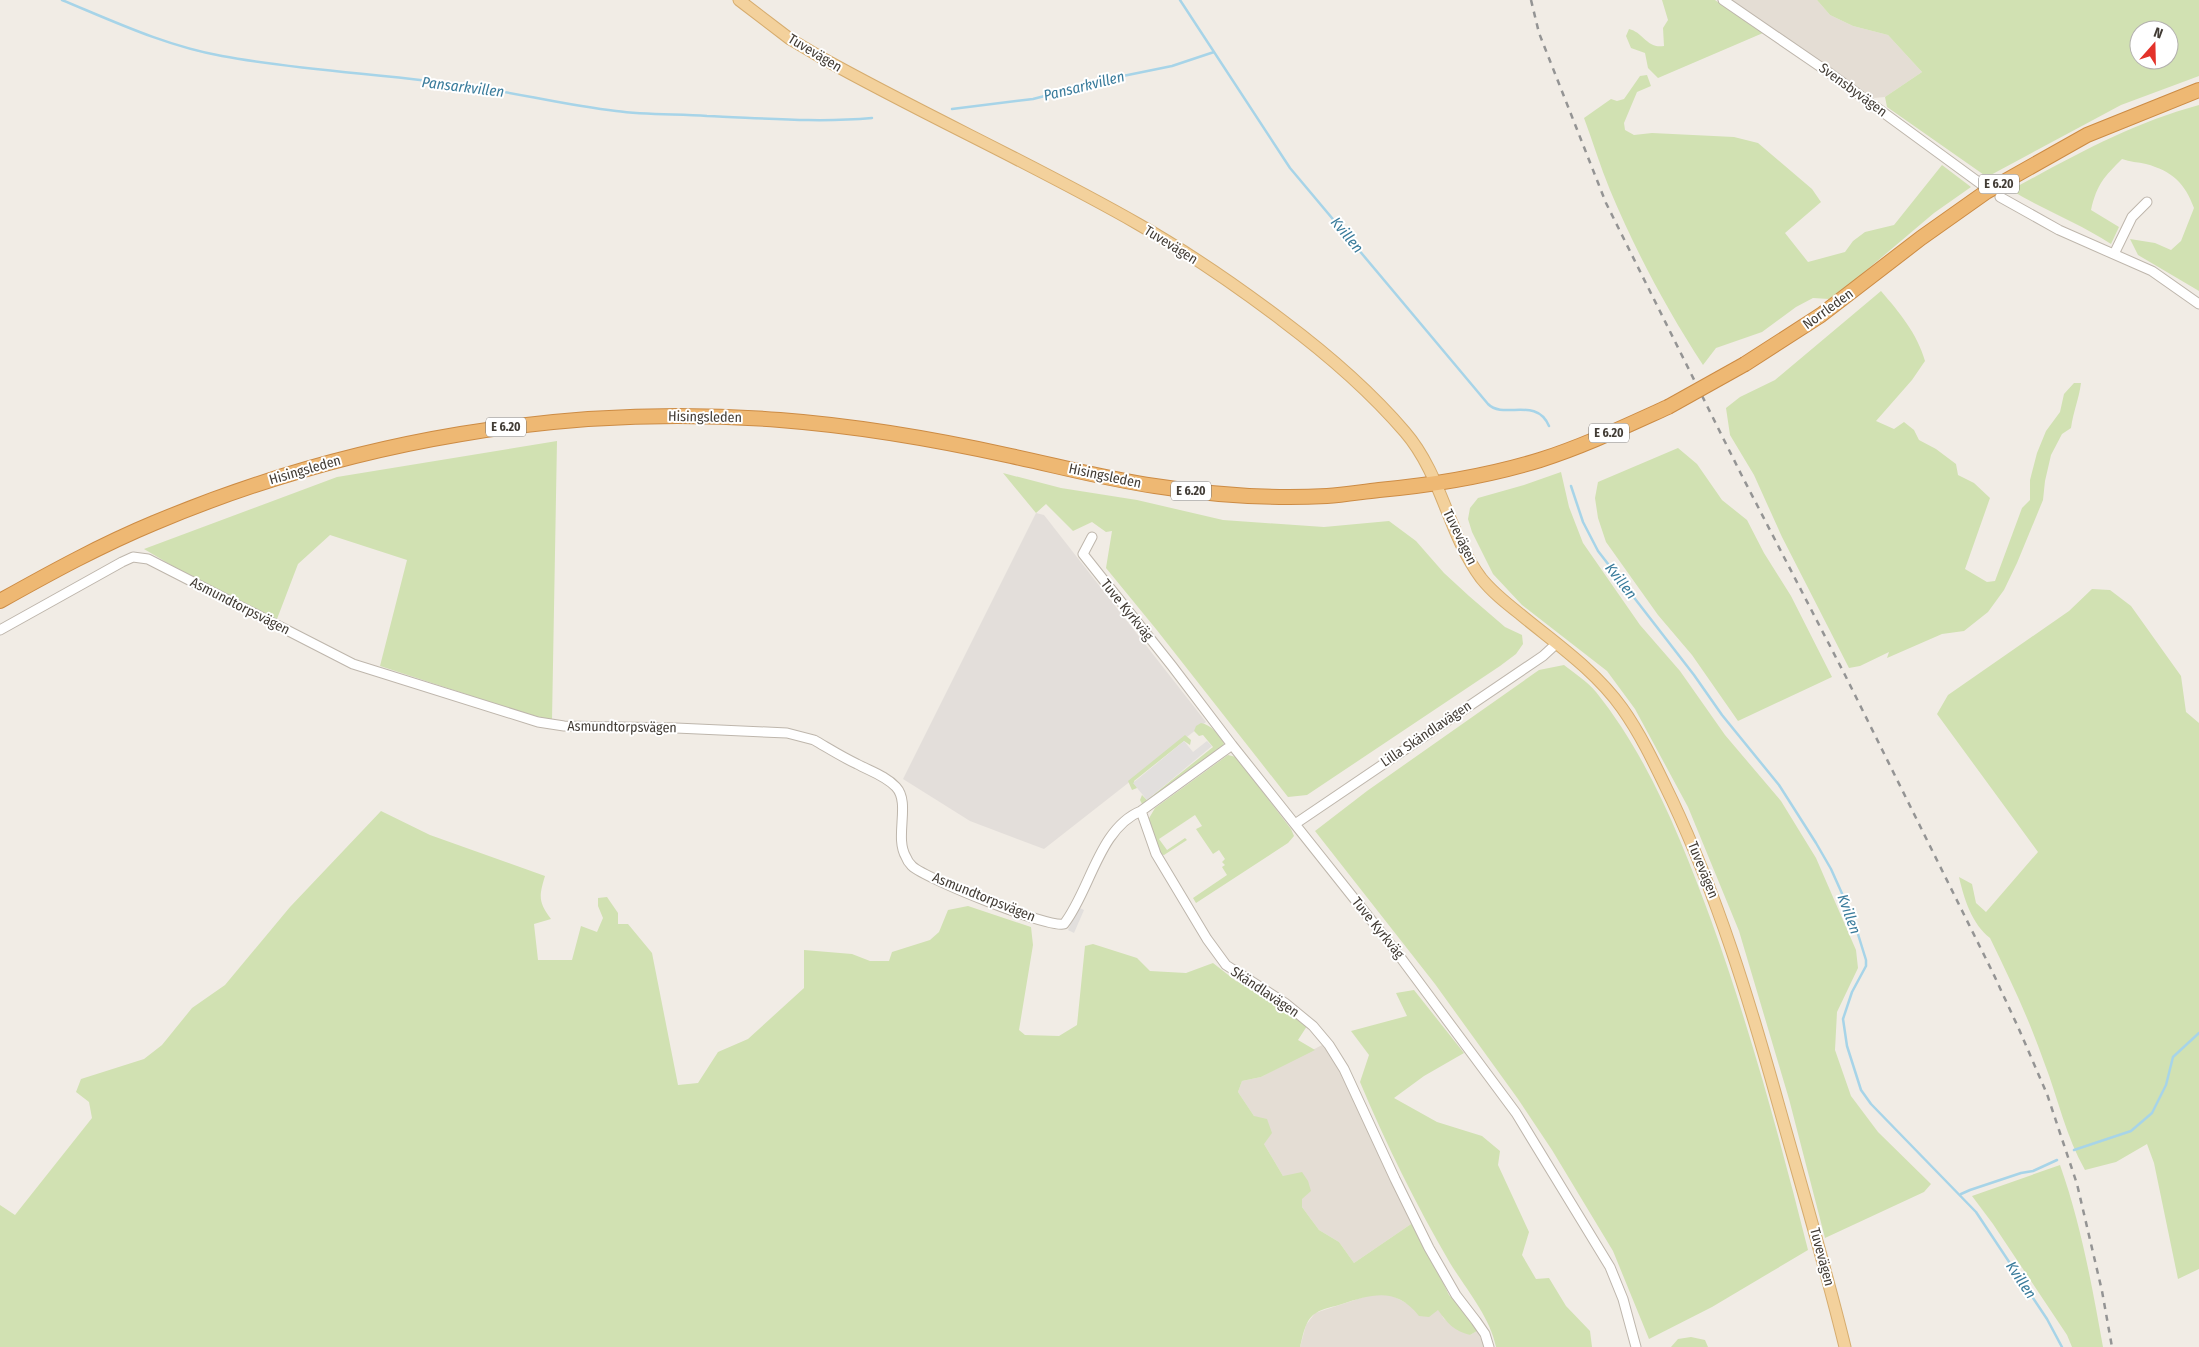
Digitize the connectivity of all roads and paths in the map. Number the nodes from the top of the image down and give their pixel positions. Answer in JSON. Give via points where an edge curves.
{"nodes":[{"id":1,"x":739,"y":0,"type":"edge"},
{"id":2,"x":1723,"y":0,"type":"edge"},
{"id":3,"x":2199,"y":90,"type":"edge"},
{"id":4,"x":1981,"y":184,"type":"dead end"},
{"id":5,"x":2000,"y":197,"type":"dead end"},
{"id":6,"x":2147,"y":202,"type":"dead end"},
{"id":7,"x":2114,"y":254,"type":"junction"},
{"id":8,"x":2199,"y":304,"type":"edge"},
{"id":9,"x":1436,"y":484,"type":"junction"},
{"id":10,"x":1092,"y":537,"type":"dead end"},
{"id":11,"x":0,"y":601,"type":"edge"},
{"id":12,"x":0,"y":630,"type":"edge"},
{"id":13,"x":1556,"y":644,"type":"junction"},
{"id":14,"x":1232,"y":746,"type":"junction"},
{"id":15,"x":1141,"y":811,"type":"junction"},
{"id":16,"x":1295,"y":824,"type":"junction"},
{"id":17,"x":1489,"y":1347,"type":"edge"},
{"id":18,"x":1636,"y":1347,"type":"edge"},
{"id":19,"x":1846,"y":1347,"type":"edge"}],
"edges":[{"from":1,"to":9,"type":"main road","name":"Tuvevägen","via":[[783,34],[822,58],[1120,214],[1238,288],[1310,342],[1371,395],[1414,443]]},
{"from":2,"to":4,"type":"street","name":"Svensbyvägen"},
{"from":3,"to":9,"type":"highway","name":"Norrleden","number":"E 6.20","bridge":true,"via":[[2088,135],[1986,192],[1821,315],[1745,364],[1668,407],[1539,460]]},
{"from":5,"to":7,"type":"street","via":[[2050,225]]},
{"from":6,"to":7,"type":"street","via":[[2132,217]]},
{"from":7,"to":8,"type":"street","via":[[2160,275]]},
{"from":9,"to":11,"type":"highway","name":"Hisingsleden","number":"E 6.20","via":[[1330,496],[1266,497],[1152,486],[930,439],[833,425],[737,417],[671,416],[557,422],[421,441],[267,481],[153,523]]},
{"from":9,"to":13,"type":"main road","name":"Tuvevägen","via":[[1464,548],[1483,581]]},
{"from":10,"to":14,"type":"street","name":"Tuve Kyrkväg","via":[[1083,554]]},
{"from":12,"to":15,"type":"street","name":"Asmundtorpsvägen","via":[[122,562],[140,556],[353,664],[538,722],[564,726],[676,728],[802,736],[898,788],[903,809],[901,845],[913,867],[980,898],[1057,925],[1064,924],[1069,918],[1112,835],[1123,822]]},
{"from":13,"to":16,"type":"street","name":"Lilla Skändlavägen"},
{"from":13,"to":19,"type":"main road","name":"Tuvevägen","via":[[1601,683],[1631,720],[1702,865],[1745,989]]},
{"from":14,"to":15,"type":"street"},
{"from":14,"to":16,"type":"street","name":"Tuve Kyrkväg"},
{"from":15,"to":17,"type":"street","name":"Skändlavägen","via":[[1156,854],[1217,954],[1233,971],[1305,1019],[1329,1045],[1344,1069],[1433,1256],[1476,1321]]},
{"from":16,"to":18,"type":"street","name":"Tuve Kyrkväg","via":[[1432,997],[1516,1113],[1610,1267]]}]}
